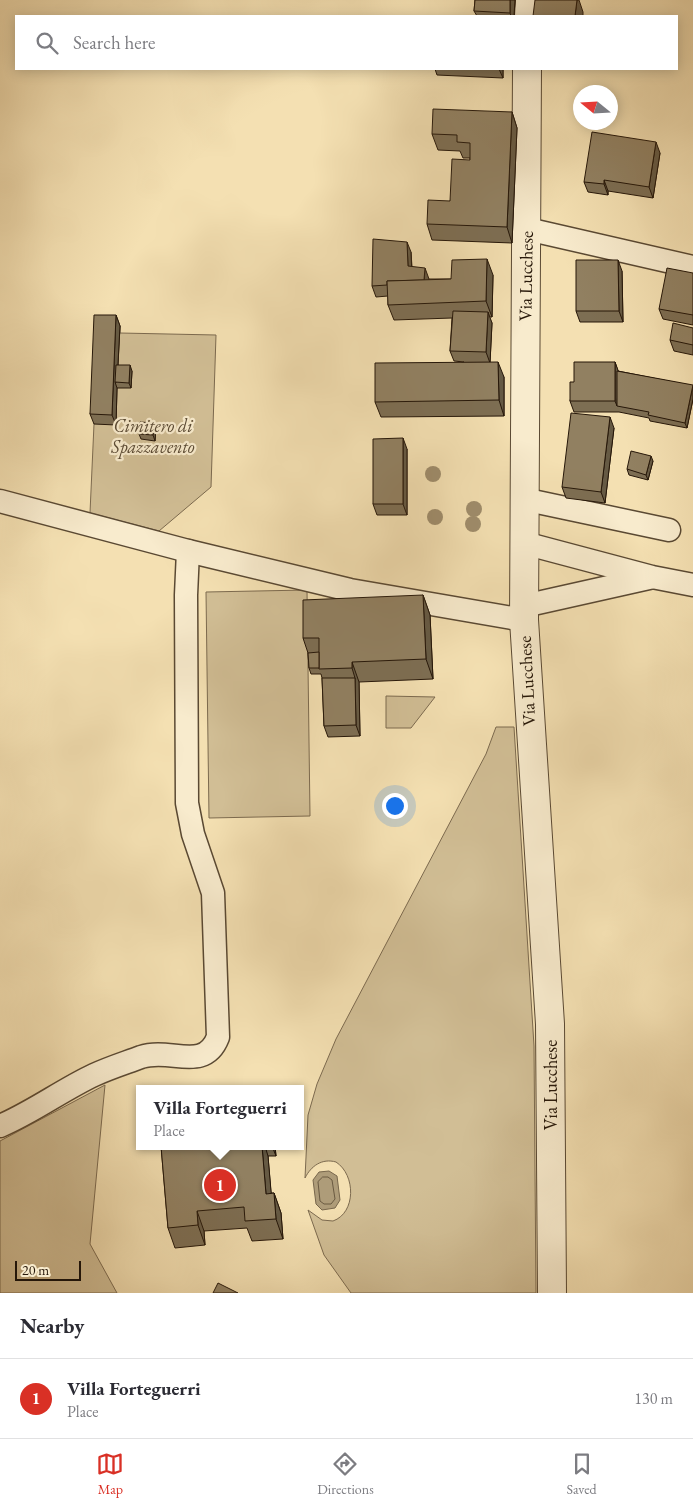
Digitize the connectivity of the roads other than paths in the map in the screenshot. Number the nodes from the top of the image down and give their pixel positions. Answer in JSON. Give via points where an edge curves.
{"nodes":[{"id":1,"x":530,"y":0,"type":"edge"},
{"id":2,"x":529,"y":15,"type":"edge"},
{"id":3,"x":527,"y":70,"type":"edge"},
{"id":4,"x":527,"y":229,"type":"junction"},
{"id":5,"x":693,"y":267,"type":"edge"},
{"id":6,"x":524,"y":499,"type":"junction"},
{"id":7,"x":0,"y":501,"type":"edge"},
{"id":8,"x":669,"y":530,"type":"dead end"},
{"id":9,"x":524,"y":543,"type":"junction"},
{"id":10,"x":188,"y":551,"type":"junction"},
{"id":11,"x":652,"y":577,"type":"junction"},
{"id":12,"x":693,"y":585,"type":"edge"},
{"id":13,"x":524,"y":613,"type":"junction"},
{"id":14,"x":0,"y":1126,"type":"edge"},
{"id":15,"x":552,"y":1293,"type":"edge"}],
"edges":[{"from":1,"to":2,"type":"street"},
{"from":3,"to":4,"type":"street","name":"Via Lucchese"},
{"from":4,"to":5,"type":"street"},
{"from":4,"to":6,"type":"street","name":"Via Lucchese"},
{"from":6,"to":8,"type":"street"},
{"from":6,"to":9,"type":"street","name":"Via Lucchese"},
{"from":7,"to":10,"type":"street"},
{"from":9,"to":11,"type":"street"},
{"from":9,"to":13,"type":"street","name":"Via Lucchese"},
{"from":10,"to":13,"type":"street","via":[[350,590]]},
{"from":10,"to":14,"type":"street","via":[[187,803],[193,834],[213,893],[218,1037],[204,1056],[195,1058],[163,1053],[141,1057],[94,1075]]},
{"from":11,"to":12,"type":"street"},
{"from":11,"to":13,"type":"street"},
{"from":13,"to":15,"type":"street","name":"Via Lucchese","via":[[550,1024]]}]}
